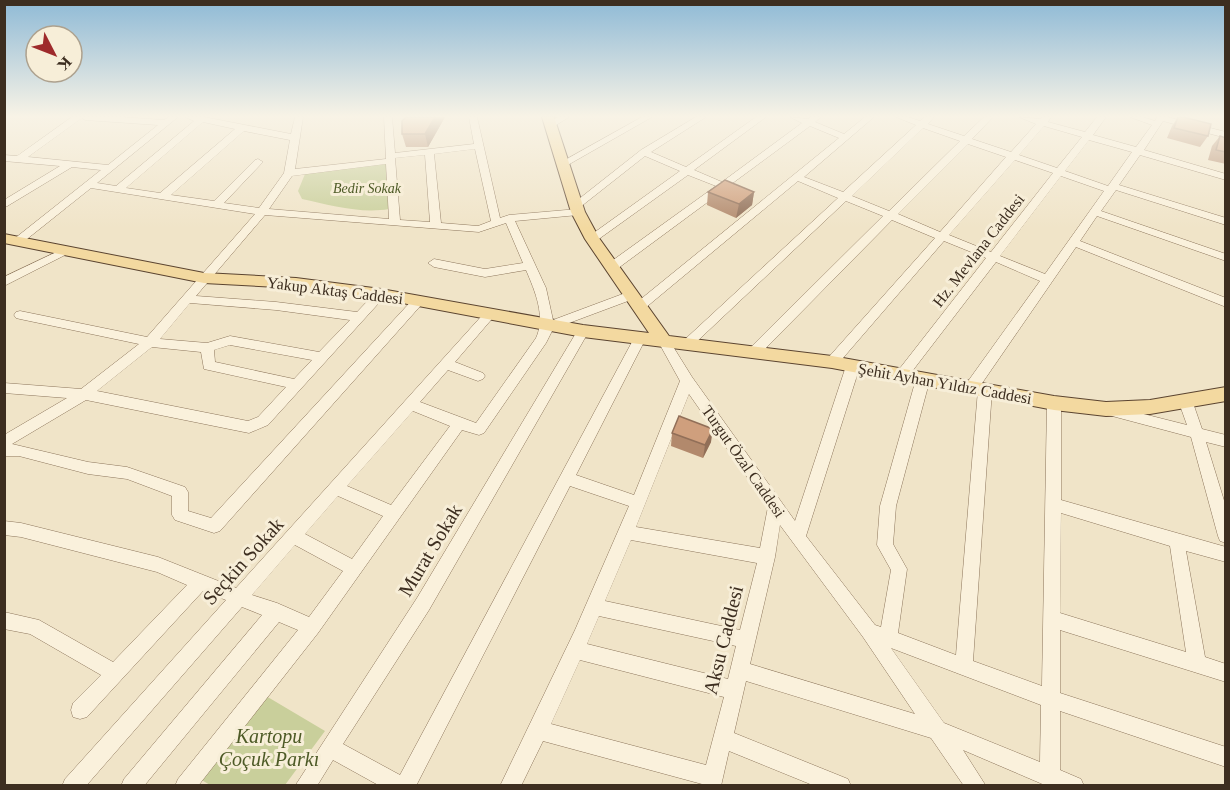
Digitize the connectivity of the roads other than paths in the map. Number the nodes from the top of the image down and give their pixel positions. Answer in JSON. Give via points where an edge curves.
{"nodes":[{"id":1,"x":27,"y":154,"type":"edge"},
{"id":2,"x":128,"y":154,"type":"edge"},
{"id":3,"x":160,"y":154,"type":"edge"},
{"id":4,"x":213,"y":154,"type":"edge"},
{"id":5,"x":293,"y":154,"type":"edge"},
{"id":6,"x":391,"y":154,"type":"edge"},
{"id":7,"x":417,"y":154,"type":"edge"},
{"id":8,"x":429,"y":154,"type":"edge"},
{"id":9,"x":482,"y":154,"type":"edge"},
{"id":10,"x":560,"y":154,"type":"edge"},
{"id":11,"x":581,"y":154,"type":"edge"},
{"id":12,"x":642,"y":154,"type":"edge"},
{"id":13,"x":648,"y":154,"type":"edge"},
{"id":14,"x":711,"y":154,"type":"edge"},
{"id":15,"x":766,"y":154,"type":"edge"},
{"id":16,"x":824,"y":154,"type":"edge"},
{"id":17,"x":889,"y":154,"type":"edge"},
{"id":18,"x":952,"y":154,"type":"edge"},
{"id":19,"x":1007,"y":154,"type":"edge"},
{"id":20,"x":1074,"y":154,"type":"edge"},
{"id":21,"x":1136,"y":154,"type":"edge"},
{"id":22,"x":1144,"y":154,"type":"edge"},
{"id":23,"x":1013,"y":156,"type":"junction"},
{"id":24,"x":4,"y":158,"type":"edge"},
{"id":25,"x":391,"y":158,"type":"junction"},
{"id":26,"x":18,"y":160,"type":"junction"},
{"id":27,"x":258,"y":162,"type":"dead end"},
{"id":28,"x":563,"y":164,"type":"junction"},
{"id":29,"x":69,"y":165,"type":"junction"},
{"id":30,"x":110,"y":168,"type":"junction"},
{"id":31,"x":687,"y":171,"type":"junction"},
{"id":32,"x":1060,"y":172,"type":"junction"},
{"id":33,"x":290,"y":173,"type":"junction"},
{"id":34,"x":796,"y":177,"type":"junction"},
{"id":35,"x":1226,"y":177,"type":"edge"},
{"id":36,"x":89,"y":185,"type":"junction"},
{"id":37,"x":722,"y":186,"type":"junction"},
{"id":38,"x":1112,"y":188,"type":"junction"},
{"id":39,"x":117,"y":189,"type":"junction"},
{"id":40,"x":163,"y":196,"type":"junction"},
{"id":41,"x":843,"y":196,"type":"junction"},
{"id":42,"x":763,"y":203,"type":"junction"},
{"id":43,"x":4,"y":205,"type":"edge"},
{"id":44,"x":216,"y":205,"type":"junction"},
{"id":45,"x":577,"y":209,"type":"junction"},
{"id":46,"x":262,"y":212,"type":"junction"},
{"id":47,"x":1095,"y":212,"type":"junction"},
{"id":48,"x":892,"y":216,"type":"junction"},
{"id":49,"x":509,"y":218,"type":"junction"},
{"id":50,"x":496,"y":222,"type":"junction"},
{"id":51,"x":1226,"y":222,"type":"edge"},
{"id":52,"x":395,"y":224,"type":"junction"},
{"id":53,"x":436,"y":227,"type":"junction"},
{"id":54,"x":941,"y":236,"type":"junction"},
{"id":55,"x":592,"y":239,"type":"junction"},
{"id":56,"x":11,"y":240,"type":"edge"},
{"id":57,"x":1073,"y":242,"type":"junction"},
{"id":58,"x":67,"y":250,"type":"junction"},
{"id":59,"x":992,"y":257,"type":"junction"},
{"id":60,"x":1226,"y":258,"type":"edge"},
{"id":61,"x":434,"y":263,"type":"dead end"},
{"id":62,"x":530,"y":266,"type":"junction"},
{"id":63,"x":613,"y":266,"type":"junction"},
{"id":64,"x":204,"y":278,"type":"junction"},
{"id":65,"x":1047,"y":279,"type":"junction"},
{"id":66,"x":4,"y":282,"type":"edge"},
{"id":67,"x":381,"y":294,"type":"junction"},
{"id":68,"x":186,"y":299,"type":"junction"},
{"id":69,"x":420,"y":300,"type":"junction"},
{"id":70,"x":636,"y":301,"type":"junction"},
{"id":71,"x":1226,"y":303,"type":"edge"},
{"id":72,"x":491,"y":313,"type":"junction"},
{"id":73,"x":20,"y":315,"type":"dead end"},
{"id":74,"x":359,"y":317,"type":"junction"},
{"id":75,"x":549,"y":326,"type":"junction"},
{"id":76,"x":583,"y":332,"type":"junction"},
{"id":77,"x":639,"y":340,"type":"junction"},
{"id":78,"x":150,"y":342,"type":"junction"},
{"id":79,"x":665,"y":343,"type":"junction"},
{"id":80,"x":686,"y":345,"type":"junction"},
{"id":81,"x":207,"y":348,"type":"junction"},
{"id":82,"x":755,"y":351,"type":"junction"},
{"id":83,"x":321,"y":357,"type":"junction"},
{"id":84,"x":832,"y":362,"type":"junction"},
{"id":85,"x":447,"y":364,"type":"junction"},
{"id":86,"x":853,"y":366,"type":"junction"},
{"id":87,"x":902,"y":375,"type":"junction"},
{"id":88,"x":478,"y":376,"type":"dead end"},
{"id":89,"x":923,"y":379,"type":"junction"},
{"id":90,"x":687,"y":381,"type":"junction"},
{"id":91,"x":296,"y":384,"type":"junction"},
{"id":92,"x":4,"y":388,"type":"edge"},
{"id":93,"x":978,"y":389,"type":"junction"},
{"id":94,"x":84,"y":394,"type":"junction"},
{"id":95,"x":1226,"y":394,"type":"edge"},
{"id":96,"x":1185,"y":400,"type":"junction"},
{"id":97,"x":1054,"y":403,"type":"junction"},
{"id":98,"x":410,"y":404,"type":"junction"},
{"id":99,"x":1106,"y":409,"type":"junction"},
{"id":100,"x":459,"y":424,"type":"junction"},
{"id":101,"x":1197,"y":434,"type":"junction"},
{"id":102,"x":1226,"y":441,"type":"edge"},
{"id":103,"x":4,"y":442,"type":"edge"},
{"id":104,"x":4,"y":450,"type":"edge"},
{"id":105,"x":566,"y":478,"type":"junction"},
{"id":106,"x":336,"y":488,"type":"junction"},
{"id":107,"x":639,"y":503,"type":"junction"},
{"id":108,"x":776,"y":504,"type":"junction"},
{"id":109,"x":1053,"y":504,"type":"junction"},
{"id":110,"x":395,"y":514,"type":"junction"},
{"id":111,"x":4,"y":528,"type":"edge"},
{"id":112,"x":627,"y":532,"type":"junction"},
{"id":113,"x":1226,"y":536,"type":"edge"},
{"id":114,"x":293,"y":537,"type":"junction"},
{"id":115,"x":798,"y":537,"type":"junction"},
{"id":116,"x":1176,"y":542,"type":"junction"},
{"id":117,"x":1226,"y":555,"type":"edge"},
{"id":118,"x":767,"y":557,"type":"junction"},
{"id":119,"x":355,"y":569,"type":"junction"},
{"id":120,"x":201,"y":582,"type":"junction"},
{"id":121,"x":240,"y":596,"type":"junction"},
{"id":122,"x":594,"y":606,"type":"junction"},
{"id":123,"x":277,"y":610,"type":"junction"},
{"id":124,"x":4,"y":620,"type":"edge"},
{"id":125,"x":1052,"y":620,"type":"junction"},
{"id":126,"x":312,"y":627,"type":"junction"},
{"id":127,"x":869,"y":631,"type":"junction"},
{"id":128,"x":888,"y":639,"type":"junction"},
{"id":129,"x":747,"y":640,"type":"junction"},
{"id":130,"x":576,"y":650,"type":"junction"},
{"id":131,"x":1197,"y":665,"type":"junction"},
{"id":132,"x":964,"y":667,"type":"junction"},
{"id":133,"x":739,"y":670,"type":"junction"},
{"id":134,"x":115,"y":673,"type":"junction"},
{"id":135,"x":1226,"y":674,"type":"edge"},
{"id":136,"x":734,"y":690,"type":"junction"},
{"id":137,"x":1051,"y":699,"type":"junction"},
{"id":138,"x":80,"y":710,"type":"dead end"},
{"id":139,"x":539,"y":730,"type":"junction"},
{"id":140,"x":937,"y":730,"type":"junction"},
{"id":141,"x":722,"y":738,"type":"junction"},
{"id":142,"x":330,"y":748,"type":"junction"},
{"id":143,"x":1226,"y":757,"type":"edge"},
{"id":144,"x":1050,"y":777,"type":"junction"},
{"id":145,"x":712,"y":781,"type":"edge"},
{"id":146,"x":187,"y":785,"type":"edge"},
{"id":147,"x":72,"y":786,"type":"edge"},
{"id":148,"x":131,"y":786,"type":"edge"},
{"id":149,"x":305,"y":786,"type":"edge"},
{"id":150,"x":403,"y":786,"type":"edge"},
{"id":151,"x":510,"y":786,"type":"edge"},
{"id":152,"x":841,"y":786,"type":"edge"},
{"id":153,"x":976,"y":786,"type":"edge"},
{"id":154,"x":1074,"y":786,"type":"edge"}],
"edges":[{"from":1,"to":26,"type":"street"},
{"from":2,"to":30,"type":"street"},
{"from":3,"to":39,"type":"street"},
{"from":4,"to":40,"type":"street"},
{"from":5,"to":33,"type":"street"},
{"from":6,"to":25,"type":"street"},
{"from":7,"to":25,"type":"street"},
{"from":8,"to":53,"type":"street"},
{"from":9,"to":50,"type":"street"},
{"from":10,"to":28,"type":"main road","name":"Turgut Özal Caddesi"},
{"from":11,"to":28,"type":"street"},
{"from":12,"to":45,"type":"street"},
{"from":13,"to":31,"type":"street"},
{"from":14,"to":31,"type":"street"},
{"from":15,"to":37,"type":"street"},
{"from":16,"to":34,"type":"street"},
{"from":17,"to":41,"type":"street"},
{"from":18,"to":48,"type":"street"},
{"from":19,"to":23,"type":"street"},
{"from":20,"to":32,"type":"street","name":"Hz. Mevlana Caddesi"},
{"from":21,"to":38,"type":"street"},
{"from":22,"to":35,"type":"street"},
{"from":23,"to":32,"type":"street"},
{"from":23,"to":54,"type":"street"},
{"from":24,"to":26,"type":"street"},
{"from":25,"to":33,"type":"street"},
{"from":25,"to":52,"type":"street"},
{"from":26,"to":29,"type":"street"},
{"from":27,"to":44,"type":"street"},
{"from":28,"to":45,"type":"main road","name":"Turgut Özal Caddesi"},
{"from":29,"to":30,"type":"street"},
{"from":29,"to":43,"type":"street"},
{"from":30,"to":36,"type":"street"},
{"from":31,"to":37,"type":"street"},
{"from":31,"to":55,"type":"street"},
{"from":32,"to":38,"type":"street"},
{"from":32,"to":59,"type":"street","name":"Hz. Mevlana Caddesi"},
{"from":33,"to":46,"type":"street"},
{"from":34,"to":41,"type":"street"},
{"from":34,"to":42,"type":"street"},
{"from":36,"to":39,"type":"street"},
{"from":36,"to":56,"type":"street"},
{"from":37,"to":42,"type":"street"},
{"from":37,"to":63,"type":"street"},
{"from":38,"to":47,"type":"street"},
{"from":38,"to":51,"type":"street"},
{"from":39,"to":40,"type":"street"},
{"from":40,"to":44,"type":"street"},
{"from":41,"to":48,"type":"street"},
{"from":41,"to":80,"type":"street"},
{"from":42,"to":70,"type":"street"},
{"from":44,"to":46,"type":"street"},
{"from":45,"to":49,"type":"street"},
{"from":45,"to":55,"type":"main road","name":"Turgut Özal Caddesi"},
{"from":46,"to":52,"type":"street"},
{"from":46,"to":64,"type":"street"},
{"from":47,"to":57,"type":"street"},
{"from":47,"to":60,"type":"street"},
{"from":48,"to":54,"type":"street"},
{"from":48,"to":82,"type":"street"},
{"from":49,"to":50,"type":"street"},
{"from":49,"to":62,"type":"street"},
{"from":50,"to":53,"type":"street","via":[[479,229]]},
{"from":52,"to":53,"type":"street"},
{"from":54,"to":59,"type":"street"},
{"from":54,"to":84,"type":"street"},
{"from":55,"to":63,"type":"main road","name":"Turgut Özal Caddesi"},
{"from":56,"to":58,"type":"main road","name":"Yakup Aktaş Caddesi"},
{"from":57,"to":65,"type":"street"},
{"from":57,"to":71,"type":"street"},
{"from":58,"to":64,"type":"main road","name":"Yakup Aktaş Caddesi"},
{"from":58,"to":66,"type":"street"},
{"from":59,"to":65,"type":"street"},
{"from":59,"to":87,"type":"street","name":"Hz. Mevlana Caddesi"},
{"from":61,"to":62,"type":"street","via":[[485,273]]},
{"from":62,"to":75,"type":"street"},
{"from":63,"to":70,"type":"main road","name":"Turgut Özal Caddesi"},
{"from":64,"to":67,"type":"main road","name":"Yakup Aktaş Caddesi","via":[[296,283]]},
{"from":64,"to":68,"type":"street"},
{"from":65,"to":93,"type":"street"},
{"from":67,"to":69,"type":"main road","name":"Yakup Aktaş Caddesi"},
{"from":67,"to":74,"type":"street"},
{"from":68,"to":74,"type":"street"},
{"from":68,"to":78,"type":"street"},
{"from":69,"to":72,"type":"main road","name":"Yakup Aktaş Caddesi"},
{"from":69,"to":104,"type":"street","via":[[214,526],[180,515],[180,492],[127,473]]},
{"from":70,"to":75,"type":"street"},
{"from":70,"to":79,"type":"main road","name":"Turgut Özal Caddesi"},
{"from":72,"to":75,"type":"main road","name":"Yakup Aktaş Caddesi"},
{"from":72,"to":85,"type":"street","name":"Seçkin Sokak"},
{"from":73,"to":78,"type":"street"},
{"from":74,"to":83,"type":"street"},
{"from":75,"to":76,"type":"main road","name":"Yakup Aktaş Caddesi"},
{"from":75,"to":100,"type":"street","via":[[479,429]]},
{"from":76,"to":77,"type":"main road","name":"Yakup Aktaş Caddesi"},
{"from":76,"to":142,"type":"street","name":"Murat Sokak","via":[[423,604]]},
{"from":77,"to":79,"type":"main road","name":"Yakup Aktaş Caddesi"},
{"from":77,"to":105,"type":"street"},
{"from":78,"to":81,"type":"street"},
{"from":78,"to":94,"type":"street"},
{"from":79,"to":80,"type":"main road","name":"Şehit Ayhan Yıldız Caddesi"},
{"from":79,"to":90,"type":"street","name":"Turgut Özal Caddesi"},
{"from":80,"to":82,"type":"main road","name":"Şehit Ayhan Yıldız Caddesi"},
{"from":81,"to":83,"type":"street","via":[[230,340]]},
{"from":81,"to":91,"type":"street","via":[[209,366]]},
{"from":82,"to":84,"type":"main road","name":"Şehit Ayhan Yıldız Caddesi"},
{"from":83,"to":91,"type":"street"},
{"from":84,"to":86,"type":"main road","name":"Şehit Ayhan Yıldız Caddesi"},
{"from":85,"to":88,"type":"street"},
{"from":85,"to":98,"type":"street","name":"Seçkin Sokak"},
{"from":86,"to":87,"type":"main road","name":"Şehit Ayhan Yıldız Caddesi"},
{"from":86,"to":115,"type":"street"},
{"from":87,"to":89,"type":"main road","name":"Şehit Ayhan Yıldız Caddesi"},
{"from":89,"to":93,"type":"main road","name":"Şehit Ayhan Yıldız Caddesi"},
{"from":89,"to":128,"type":"street","via":[[888,506],[885,545],[899,569]]},
{"from":90,"to":107,"type":"street"},
{"from":90,"to":108,"type":"street","name":"Turgut Özal Caddesi"},
{"from":91,"to":94,"type":"street","via":[[263,421],[249,427]]},
{"from":92,"to":94,"type":"street"},
{"from":93,"to":97,"type":"main road","name":"Şehit Ayhan Yıldız Caddesi"},
{"from":93,"to":132,"type":"street"},
{"from":94,"to":103,"type":"street"},
{"from":95,"to":96,"type":"main road","name":"Şehit Ayhan Yıldız Caddesi"},
{"from":96,"to":99,"type":"main road","name":"Şehit Ayhan Yıldız Caddesi"},
{"from":96,"to":101,"type":"street"},
{"from":97,"to":99,"type":"main road","name":"Şehit Ayhan Yıldız Caddesi"},
{"from":97,"to":109,"type":"street"},
{"from":98,"to":100,"type":"street"},
{"from":98,"to":106,"type":"street","name":"Seçkin Sokak"},
{"from":99,"to":101,"type":"street"},
{"from":100,"to":110,"type":"street"},
{"from":101,"to":102,"type":"street"},
{"from":101,"to":113,"type":"street"},
{"from":105,"to":107,"type":"street"},
{"from":105,"to":150,"type":"street"},
{"from":106,"to":110,"type":"street"},
{"from":106,"to":114,"type":"street","name":"Seçkin Sokak"},
{"from":107,"to":112,"type":"street"},
{"from":108,"to":115,"type":"street","name":"Turgut Özal Caddesi"},
{"from":108,"to":118,"type":"street","name":"Aksu Caddesi"},
{"from":109,"to":116,"type":"street"},
{"from":109,"to":125,"type":"street"},
{"from":110,"to":119,"type":"street"},
{"from":111,"to":120,"type":"street","via":[[158,565]]},
{"from":112,"to":118,"type":"street"},
{"from":112,"to":122,"type":"street"},
{"from":114,"to":119,"type":"street"},
{"from":114,"to":121,"type":"street","name":"Seçkin Sokak"},
{"from":115,"to":127,"type":"street","name":"Turgut Özal Caddesi"},
{"from":116,"to":117,"type":"street"},
{"from":116,"to":131,"type":"street"},
{"from":118,"to":129,"type":"street","name":"Aksu Caddesi"},
{"from":119,"to":126,"type":"street"},
{"from":120,"to":121,"type":"street"},
{"from":120,"to":134,"type":"street"},
{"from":121,"to":123,"type":"street"},
{"from":121,"to":147,"type":"street","name":"Seçkin Sokak"},
{"from":122,"to":129,"type":"street"},
{"from":122,"to":130,"type":"street"},
{"from":123,"to":126,"type":"street"},
{"from":123,"to":148,"type":"street"},
{"from":124,"to":134,"type":"street","via":[[33,626]]},
{"from":125,"to":131,"type":"street"},
{"from":125,"to":137,"type":"street"},
{"from":126,"to":146,"type":"street"},
{"from":127,"to":128,"type":"street"},
{"from":127,"to":140,"type":"street","name":"Turgut Özal Caddesi"},
{"from":128,"to":132,"type":"street"},
{"from":129,"to":133,"type":"street","name":"Aksu Caddesi"},
{"from":130,"to":136,"type":"street"},
{"from":130,"to":139,"type":"street"},
{"from":131,"to":135,"type":"street"},
{"from":132,"to":137,"type":"street"},
{"from":133,"to":136,"type":"street","name":"Aksu Caddesi"},
{"from":133,"to":140,"type":"street"},
{"from":134,"to":138,"type":"street"},
{"from":136,"to":141,"type":"street","name":"Aksu Caddesi"},
{"from":137,"to":143,"type":"street"},
{"from":137,"to":144,"type":"street"},
{"from":139,"to":145,"type":"street"},
{"from":139,"to":151,"type":"street"},
{"from":140,"to":144,"type":"street"},
{"from":140,"to":153,"type":"street","name":"Turgut Özal Caddesi"},
{"from":141,"to":145,"type":"street","name":"Aksu Caddesi"},
{"from":141,"to":152,"type":"street"},
{"from":142,"to":149,"type":"street","name":"Murat Sokak"},
{"from":142,"to":150,"type":"street"},
{"from":144,"to":154,"type":"street"}]}
